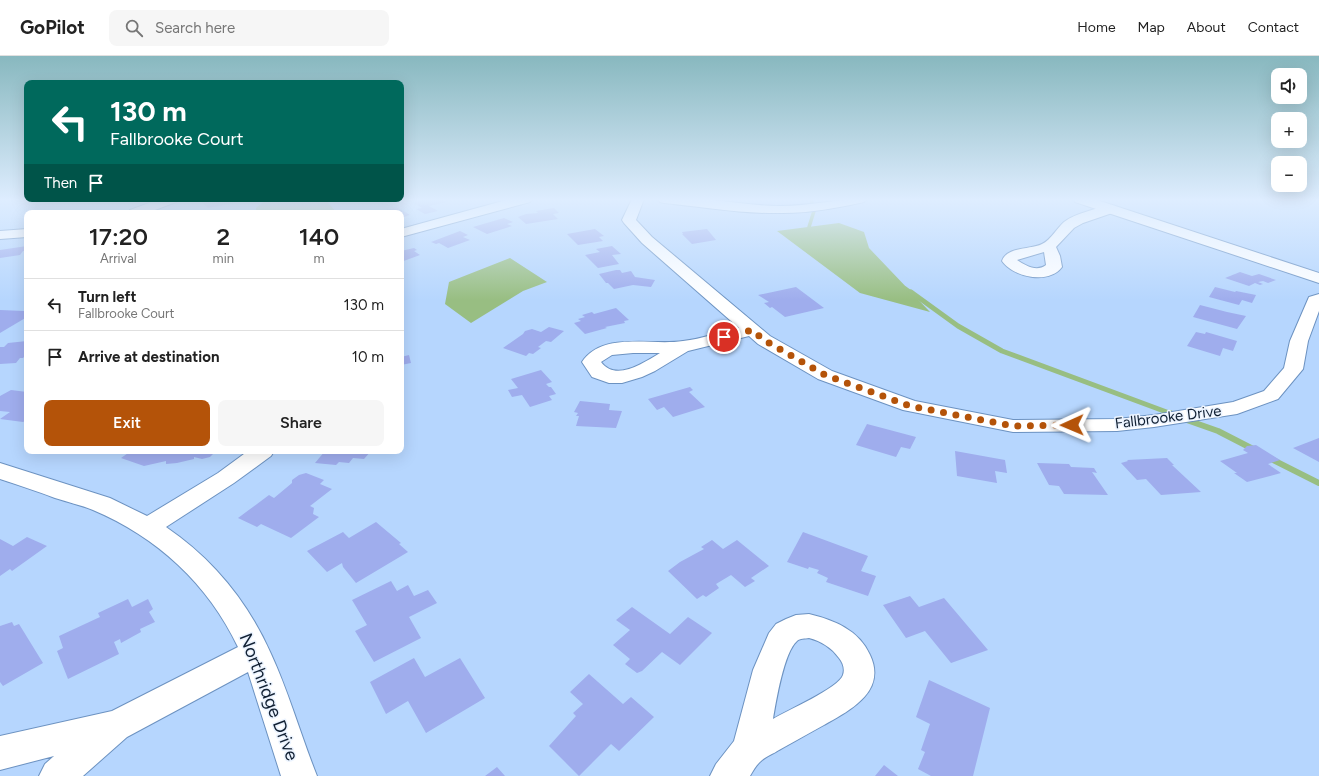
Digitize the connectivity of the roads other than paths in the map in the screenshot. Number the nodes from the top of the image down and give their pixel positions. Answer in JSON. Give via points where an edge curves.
{"nodes":[{"id":1,"x":24,"y":233,"type":"edge"},
{"id":2,"x":640,"y":233,"type":"edge"},
{"id":3,"x":1064,"y":233,"type":"edge"},
{"id":4,"x":1181,"y":233,"type":"edge"},
{"id":5,"x":0,"y":235,"type":"edge"},
{"id":6,"x":1048,"y":247,"type":"dead end"},
{"id":7,"x":1319,"y":278,"type":"edge"},
{"id":8,"x":1319,"y":299,"type":"edge"},
{"id":9,"x":752,"y":330,"type":"junction"},
{"id":10,"x":682,"y":347,"type":"dead end"},
{"id":11,"x":259,"y":454,"type":"edge"},
{"id":12,"x":0,"y":471,"type":"edge"},
{"id":13,"x":148,"y":527,"type":"junction"},
{"id":14,"x":256,"y":653,"type":"junction"},
{"id":15,"x":115,"y":726,"type":"junction"},
{"id":16,"x":749,"y":749,"type":"dead end"},
{"id":17,"x":0,"y":753,"type":"edge"},
{"id":18,"x":57,"y":776,"type":"edge"},
{"id":19,"x":299,"y":776,"type":"edge"},
{"id":20,"x":728,"y":776,"type":"edge"}],
"edges":[{"from":1,"to":5,"type":"street"},
{"from":2,"to":9,"type":"street","name":"Fallbrooke Drive"},
{"from":3,"to":6,"type":"street"},
{"from":4,"to":7,"type":"street"},
{"from":8,"to":9,"type":"street","name":"Fallbrooke Drive","via":[[1315,300],[1299,341],[1293,369],[1271,395],[1237,408],[1117,425],[1013,426],[910,406],[825,375],[764,340]]},
{"from":9,"to":10,"type":"street"},
{"from":11,"to":13,"type":"street"},
{"from":12,"to":13,"type":"street","name":"Northridge Drive","via":[[100,504]]},
{"from":13,"to":14,"type":"street","name":"Northridge Drive","via":[[189,557],[210,579],[225,598]]},
{"from":14,"to":15,"type":"street"},
{"from":14,"to":19,"type":"street","name":"Northridge Drive"},
{"from":15,"to":17,"type":"street"},
{"from":15,"to":18,"type":"street"},
{"from":16,"to":20,"type":"street"}]}
